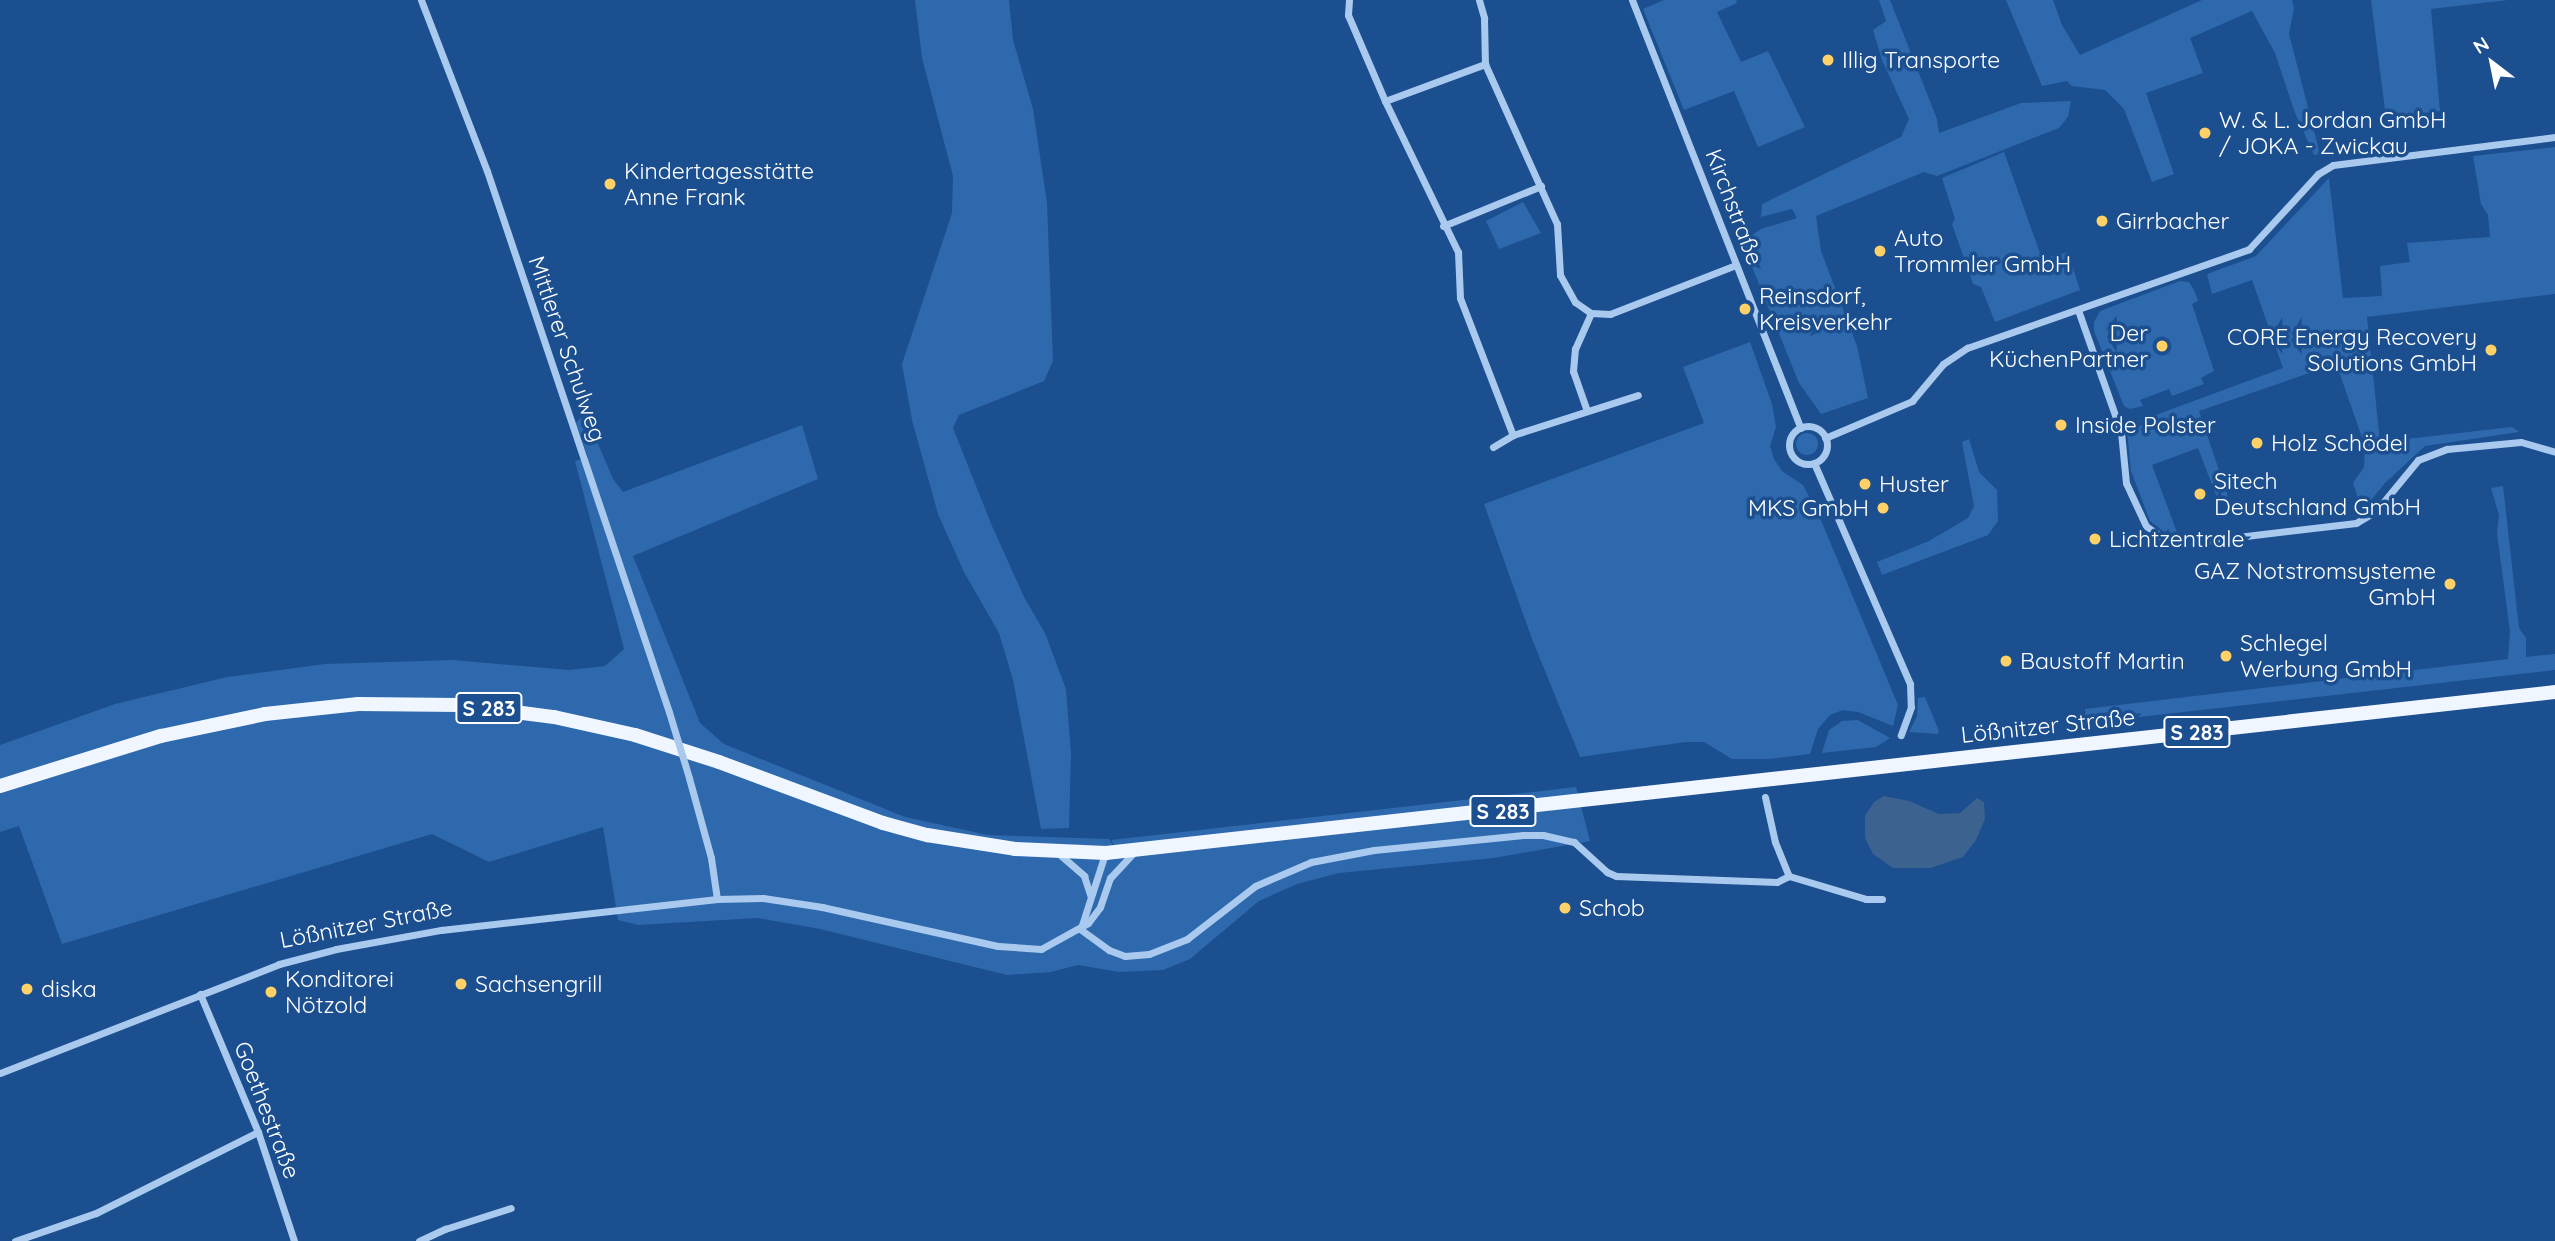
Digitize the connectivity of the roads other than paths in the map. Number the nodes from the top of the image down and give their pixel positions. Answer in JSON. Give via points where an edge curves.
{"nodes":[{"id":1,"x":421,"y":0,"type":"edge"},
{"id":2,"x":1349,"y":0,"type":"edge"},
{"id":3,"x":1479,"y":0,"type":"edge"},
{"id":4,"x":1632,"y":0,"type":"edge"},
{"id":5,"x":1485,"y":64,"type":"junction"},
{"id":6,"x":1385,"y":101,"type":"junction"},
{"id":7,"x":2555,"y":137,"type":"edge"},
{"id":8,"x":1541,"y":186,"type":"junction"},
{"id":9,"x":1443,"y":226,"type":"junction"},
{"id":10,"x":1736,"y":265,"type":"junction"},
{"id":11,"x":2078,"y":310,"type":"junction"},
{"id":12,"x":1591,"y":313,"type":"junction"},
{"id":13,"x":1638,"y":395,"type":"dead end"},
{"id":14,"x":1587,"y":411,"type":"junction"},
{"id":15,"x":1801,"y":428,"type":"junction"},
{"id":16,"x":1513,"y":435,"type":"junction"},
{"id":17,"x":1825,"y":438,"type":"junction"},
{"id":18,"x":1493,"y":447,"type":"dead end"},
{"id":19,"x":2555,"y":452,"type":"edge"},
{"id":20,"x":1814,"y":463,"type":"junction"},
{"id":21,"x":2555,"y":692,"type":"edge"},
{"id":22,"x":1901,"y":734,"type":"dead end"},
{"id":23,"x":0,"y":786,"type":"edge"},
{"id":24,"x":1765,"y":797,"type":"dead end"},
{"id":25,"x":1135,"y":851,"type":"junction"},
{"id":26,"x":1058,"y":853,"type":"junction"},
{"id":27,"x":1106,"y":853,"type":"junction"},
{"id":28,"x":1789,"y":876,"type":"junction"},
{"id":29,"x":1110,"y":878,"type":"junction"},
{"id":30,"x":717,"y":899,"type":"junction"},
{"id":31,"x":1882,"y":899,"type":"dead end"},
{"id":32,"x":1091,"y":902,"type":"junction"},
{"id":33,"x":1080,"y":929,"type":"junction"},
{"id":34,"x":200,"y":993,"type":"junction"},
{"id":35,"x":0,"y":1073,"type":"edge"},
{"id":36,"x":258,"y":1132,"type":"junction"},
{"id":37,"x":511,"y":1208,"type":"dead end"},
{"id":38,"x":15,"y":1241,"type":"edge"},
{"id":39,"x":294,"y":1241,"type":"edge"},
{"id":40,"x":419,"y":1241,"type":"edge"}],
"edges":[{"from":1,"to":30,"type":"street","name":"Mittlerer Schulweg","bridge":true,"via":[[487,172],[669,712],[711,858]]},
{"from":2,"to":6,"type":"street","via":[[1348,15]]},
{"from":3,"to":5,"type":"street"},
{"from":4,"to":10,"type":"street","name":"Kirchstraße"},
{"from":5,"to":6,"type":"street"},
{"from":5,"to":8,"type":"street"},
{"from":6,"to":9,"type":"street"},
{"from":7,"to":11,"type":"street","via":[[2333,165],[2318,174],[2255,245]]},
{"from":8,"to":9,"type":"street"},
{"from":8,"to":12,"type":"street","via":[[1557,224],[1560,275],[1575,302]]},
{"from":9,"to":16,"type":"street","via":[[1458,253],[1460,298]]},
{"from":10,"to":12,"type":"street","via":[[1610,314]]},
{"from":10,"to":15,"type":"street","name":"Kirchstraße"},
{"from":11,"to":17,"type":"street","via":[[1954,355],[1912,401]]},
{"from":11,"to":19,"type":"street","via":[[2121,432],[2126,483],[2143,521],[2164,541],[2196,542],[2356,523],[2376,512],[2418,460],[2447,449],[2521,442]]},
{"from":12,"to":14,"type":"street","via":[[1575,349],[1573,371]]},
{"from":13,"to":14,"type":"street"},
{"from":14,"to":16,"type":"street"},
{"from":15,"to":17,"type":"street","via":[[1813,427]]},
{"from":15,"to":20,"type":"street","via":[[1791,436],[1790,452],[1798,461]]},
{"from":16,"to":18,"type":"street"},
{"from":17,"to":20,"type":"street","via":[[1825,452]]},
{"from":20,"to":22,"type":"street","via":[[1910,684],[1912,707]]},
{"from":21,"to":25,"type":"main road","name":"Lößnitzer Straße","number":"S 283"},
{"from":23,"to":26,"type":"main road","number":"S 283","via":[[96,754],[231,720],[358,704],[460,705],[554,717],[635,735],[883,824],[927,835]]},
{"from":24,"to":28,"type":"street","via":[[1775,842]]},
{"from":25,"to":27,"type":"main road","number":"S 283"},
{"from":25,"to":29,"type":"street"},
{"from":26,"to":27,"type":"main road","number":"S 283"},
{"from":26,"to":32,"type":"street","via":[[1084,877]]},
{"from":27,"to":29,"type":"street"},
{"from":27,"to":32,"type":"street","via":[[1097,870]]},
{"from":28,"to":31,"type":"street","via":[[1866,899]]},
{"from":28,"to":33,"type":"street","via":[[1777,883],[1616,876],[1574,842],[1523,835],[1374,850],[1311,862],[1255,886],[1187,939],[1149,954],[1125,956]]},
{"from":29,"to":33,"type":"street","via":[[1096,913]]},
{"from":30,"to":33,"type":"street","name":"Lößnitzer Straße","via":[[789,900],[1018,949],[1041,949]]},
{"from":30,"to":34,"type":"street","name":"Lößnitzer Straße","via":[[441,930],[278,964]]},
{"from":32,"to":33,"type":"street"},
{"from":34,"to":35,"type":"street","name":"Lößnitzer Straße"},
{"from":34,"to":36,"type":"street","name":"Goethestraße"},
{"from":36,"to":38,"type":"street","via":[[96,1213]]},
{"from":36,"to":39,"type":"street","name":"Goethestraße"},
{"from":37,"to":40,"type":"street"}]}
